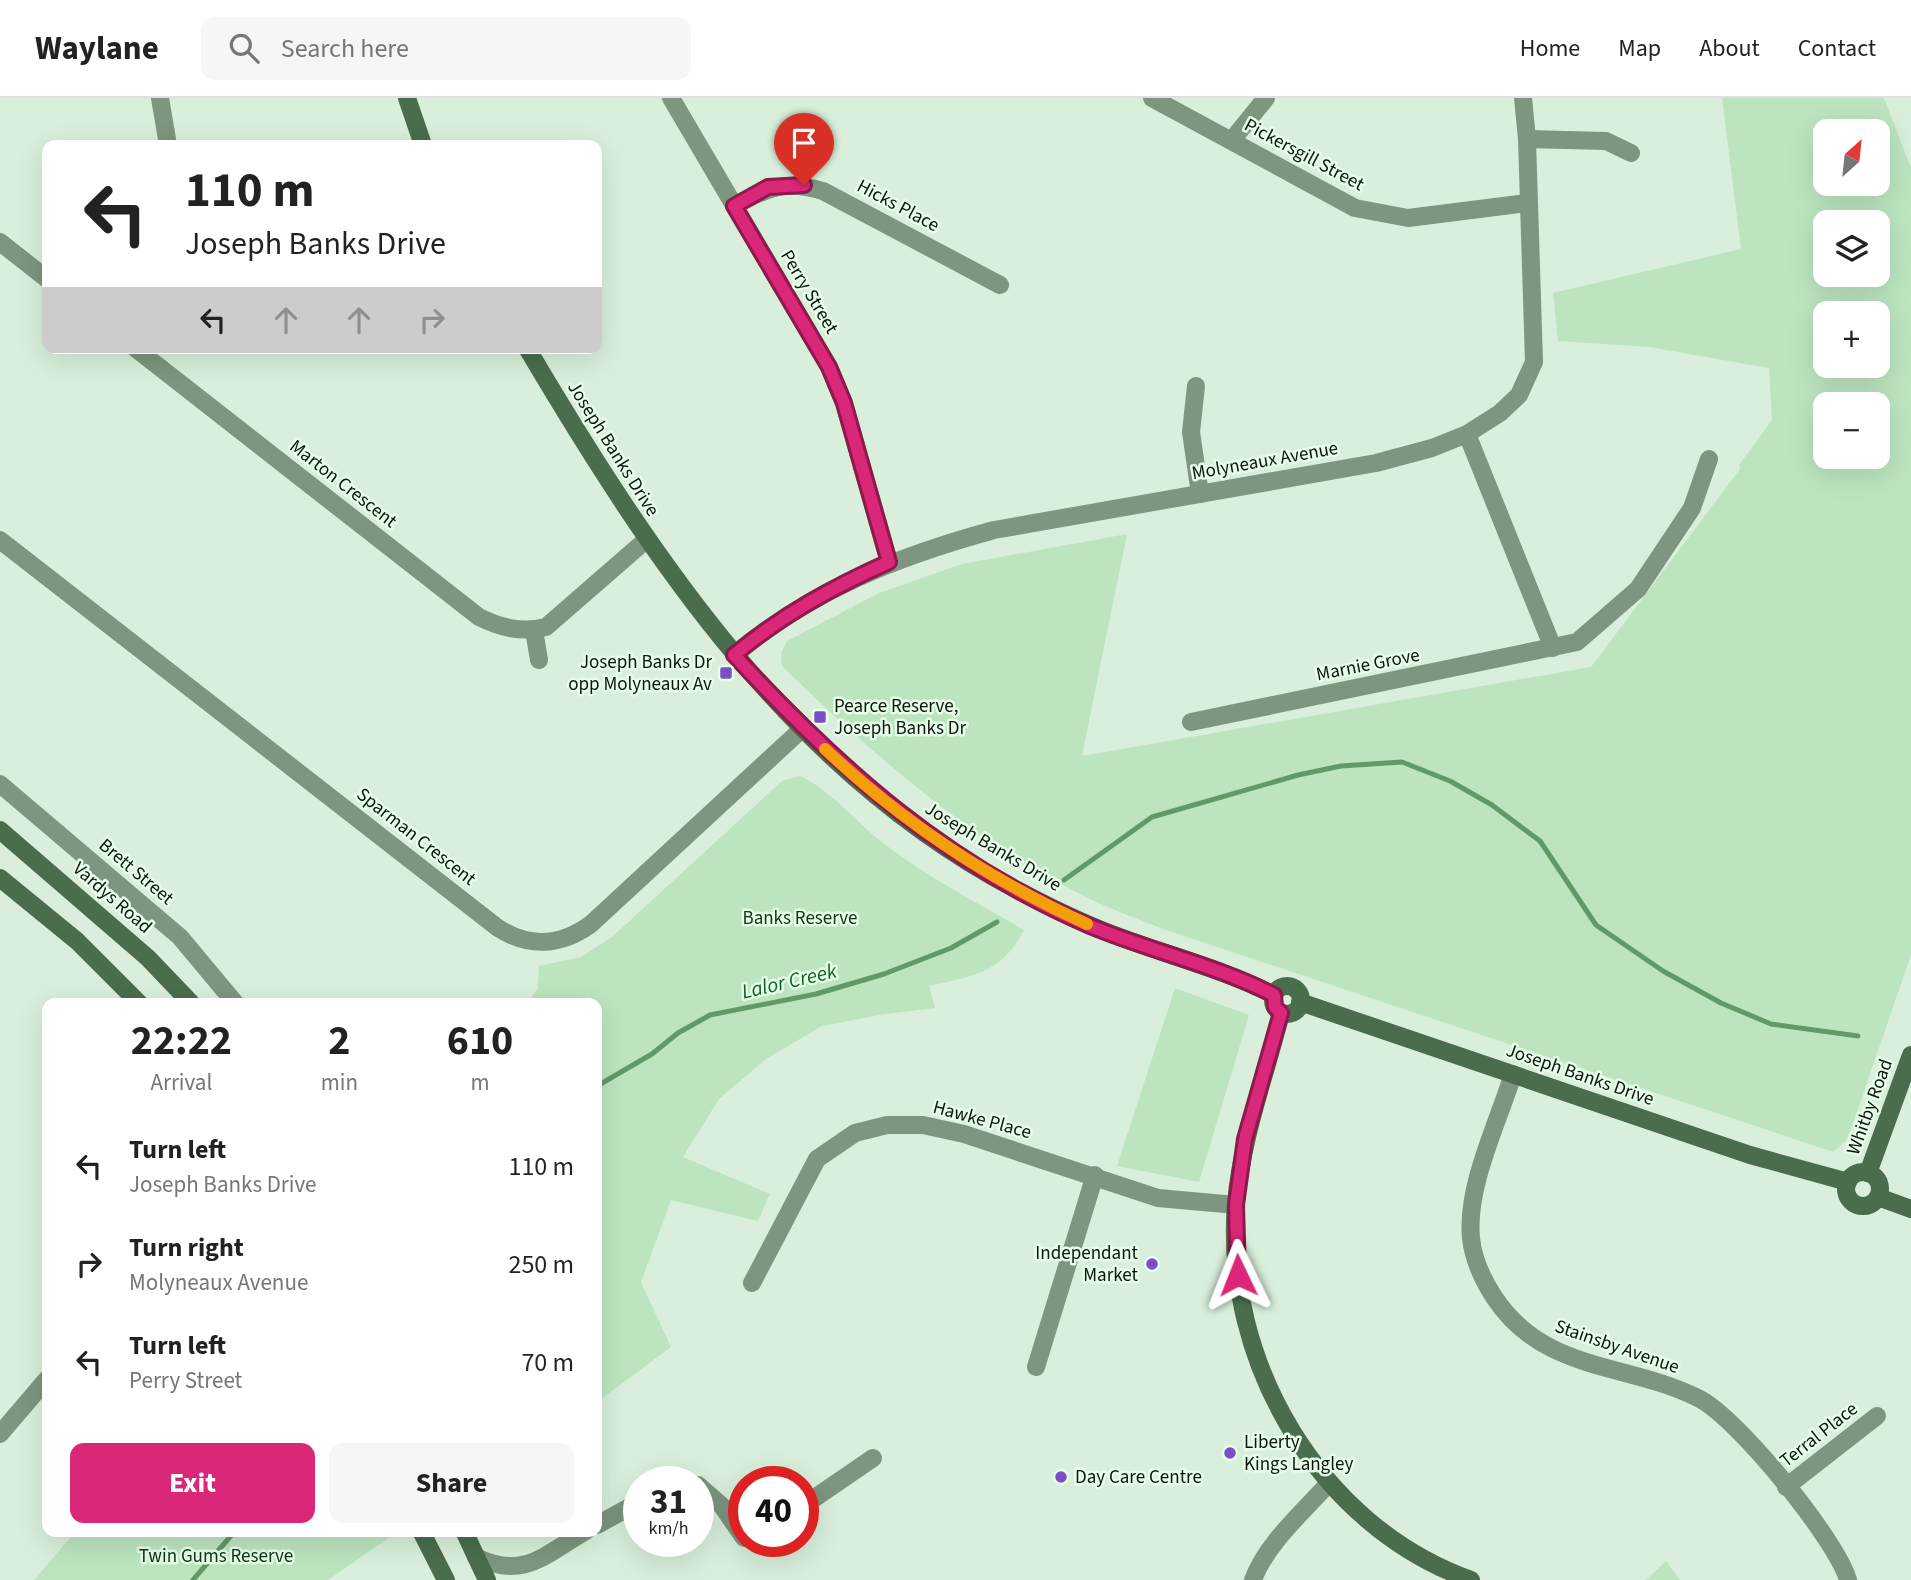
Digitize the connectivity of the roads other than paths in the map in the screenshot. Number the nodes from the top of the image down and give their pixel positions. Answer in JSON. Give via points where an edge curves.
{"nodes":[{"id":1,"x":160,"y":98,"type":"edge"},
{"id":2,"x":407,"y":98,"type":"edge"},
{"id":3,"x":671,"y":98,"type":"edge"},
{"id":4,"x":1152,"y":98,"type":"edge"},
{"id":5,"x":1266,"y":98,"type":"edge"},
{"id":6,"x":1523,"y":98,"type":"edge"},
{"id":7,"x":1527,"y":139,"type":"junction"},
{"id":8,"x":167,"y":140,"type":"edge"},
{"id":9,"x":421,"y":140,"type":"edge"},
{"id":10,"x":1232,"y":140,"type":"junction"},
{"id":11,"x":1631,"y":153,"type":"dead end"},
{"id":12,"x":1527,"y":203,"type":"junction"},
{"id":13,"x":734,"y":206,"type":"junction"},
{"id":14,"x":0,"y":242,"type":"edge"},
{"id":15,"x":42,"y":275,"type":"edge"},
{"id":16,"x":1000,"y":285,"type":"dead end"},
{"id":17,"x":143,"y":354,"type":"edge"},
{"id":18,"x":531,"y":354,"type":"edge"},
{"id":19,"x":1196,"y":386,"type":"dead end"},
{"id":20,"x":1467,"y":434,"type":"junction"},
{"id":21,"x":1709,"y":459,"type":"dead end"},
{"id":22,"x":1200,"y":494,"type":"junction"},
{"id":23,"x":0,"y":540,"type":"edge"},
{"id":24,"x":646,"y":540,"type":"junction"},
{"id":25,"x":889,"y":562,"type":"junction"},
{"id":26,"x":534,"y":630,"type":"junction"},
{"id":27,"x":1553,"y":648,"type":"junction"},
{"id":28,"x":734,"y":655,"type":"junction"},
{"id":29,"x":539,"y":660,"type":"dead end"},
{"id":30,"x":1191,"y":722,"type":"dead end"},
{"id":31,"x":803,"y":728,"type":"junction"},
{"id":32,"x":0,"y":784,"type":"edge"},
{"id":33,"x":0,"y":830,"type":"edge"},
{"id":34,"x":0,"y":878,"type":"edge"},
{"id":35,"x":1274,"y":995,"type":"junction"},
{"id":36,"x":134,"y":998,"type":"edge"},
{"id":37,"x":186,"y":998,"type":"edge"},
{"id":38,"x":231,"y":998,"type":"edge"},
{"id":39,"x":1300,"y":1002,"type":"junction"},
{"id":40,"x":1281,"y":1013,"type":"junction"},
{"id":41,"x":1911,"y":1055,"type":"edge"},
{"id":42,"x":1513,"y":1074,"type":"junction"},
{"id":43,"x":1868,"y":1173,"type":"junction"},
{"id":44,"x":1095,"y":1175,"type":"junction"},
{"id":45,"x":1848,"y":1182,"type":"junction"},
{"id":46,"x":1878,"y":1197,"type":"junction"},
{"id":47,"x":1236,"y":1205,"type":"junction"},
{"id":48,"x":1911,"y":1209,"type":"edge"},
{"id":49,"x":752,"y":1283,"type":"dead end"},
{"id":50,"x":1036,"y":1367,"type":"dead end"},
{"id":51,"x":42,"y":1385,"type":"edge"},
{"id":52,"x":1877,"y":1416,"type":"dead end"},
{"id":53,"x":0,"y":1434,"type":"edge"},
{"id":54,"x":873,"y":1458,"type":"dead end"},
{"id":55,"x":1328,"y":1484,"type":"junction"},
{"id":56,"x":1786,"y":1487,"type":"junction"},
{"id":57,"x":819,"y":1495,"type":"edge"},
{"id":58,"x":714,"y":1499,"type":"edge"},
{"id":59,"x":623,"y":1511,"type":"edge"},
{"id":60,"x":728,"y":1515,"type":"edge"},
{"id":61,"x":602,"y":1522,"type":"edge"},
{"id":62,"x":424,"y":1537,"type":"edge"},
{"id":63,"x":467,"y":1537,"type":"edge"},
{"id":64,"x":575,"y":1537,"type":"edge"},
{"id":65,"x":475,"y":1556,"type":"junction"},
{"id":66,"x":526,"y":1565,"type":"junction"},
{"id":67,"x":446,"y":1580,"type":"edge"},
{"id":68,"x":487,"y":1580,"type":"edge"},
{"id":69,"x":514,"y":1580,"type":"edge"},
{"id":70,"x":1253,"y":1580,"type":"edge"},
{"id":71,"x":1471,"y":1580,"type":"edge"},
{"id":72,"x":1848,"y":1580,"type":"edge"}],
"edges":[{"from":1,"to":8,"type":"street"},
{"from":2,"to":9,"type":"street"},
{"from":3,"to":13,"type":"street","name":"Perry Street"},
{"from":4,"to":10,"type":"street","name":"Pickersgill Street"},
{"from":5,"to":10,"type":"street"},
{"from":6,"to":7,"type":"street","name":"Molyneaux Avenue"},
{"from":7,"to":11,"type":"street","via":[[1606,141]]},
{"from":7,"to":12,"type":"street","name":"Molyneaux Avenue"},
{"from":10,"to":12,"type":"street","name":"Pickersgill Street","via":[[1355,208],[1408,218]]},
{"from":12,"to":20,"type":"street","name":"Molyneaux Avenue","via":[[1534,362],[1518,395]]},
{"from":13,"to":16,"type":"street","name":"Hicks Place","via":[[768,187],[804,185]]},
{"from":13,"to":25,"type":"street","name":"Perry Street","via":[[829,367],[844,403]]},
{"from":14,"to":15,"type":"street"},
{"from":17,"to":26,"type":"street","name":"Marton Crescent","via":[[480,617],[497,625]]},
{"from":18,"to":24,"type":"street","name":"Joseph Banks Drive"},
{"from":19,"to":22,"type":"street","via":[[1191,432]]},
{"from":20,"to":22,"type":"street","name":"Molyneaux Avenue","via":[[1376,463]]},
{"from":20,"to":27,"type":"street"},
{"from":21,"to":27,"type":"street","name":"Marnie Grove","via":[[1692,508],[1638,589],[1577,642]]},
{"from":22,"to":25,"type":"street","name":"Molyneaux Avenue","via":[[994,530]]},
{"from":23,"to":31,"type":"street","name":"Sparman Crescent","via":[[498,928],[527,942],[557,941],[591,924]]},
{"from":24,"to":26,"type":"street","via":[[561,618]]},
{"from":24,"to":28,"type":"street","name":"Joseph Banks Drive"},
{"from":25,"to":28,"type":"street","name":"Molyneaux Avenue","via":[[785,615]]},
{"from":26,"to":29,"type":"street"},
{"from":27,"to":30,"type":"street","name":"Marnie Grove"},
{"from":28,"to":31,"type":"street","name":"Joseph Banks Drive"},
{"from":31,"to":35,"type":"street","name":"Joseph Banks Drive","via":[[877,797],[1016,890],[1091,926]]},
{"from":32,"to":38,"type":"street","name":"Brett Street","via":[[180,937]]},
{"from":33,"to":37,"type":"street","name":"Vardys Road","via":[[148,958]]},
{"from":34,"to":36,"type":"street","via":[[77,942]]},
{"from":35,"to":39,"type":"street","via":[[1280,988],[1292,987]]},
{"from":35,"to":40,"type":"street"},
{"from":39,"to":40,"type":"street","via":[[1292,1013]]},
{"from":39,"to":42,"type":"street","name":"Joseph Banks Drive"},
{"from":40,"to":47,"type":"street","via":[[1245,1139]]},
{"from":41,"to":43,"type":"street","name":"Whitby Road"},
{"from":42,"to":45,"type":"street","name":"Joseph Banks Drive","via":[[1749,1155]]},
{"from":42,"to":56,"type":"street","name":"Stainsby Avenue","via":[[1478,1182],[1471,1222],[1476,1258],[1487,1287],[1518,1328],[1562,1354],[1697,1397],[1719,1410],[1746,1435]]},
{"from":43,"to":45,"type":"street"},
{"from":43,"to":46,"type":"street","via":[[1877,1181]]},
{"from":44,"to":47,"type":"street","name":"Hawke Place","via":[[1158,1198]]},
{"from":44,"to":49,"type":"street","name":"Hawke Place","via":[[923,1125],[887,1125],[855,1133],[817,1159]]},
{"from":44,"to":50,"type":"street"},
{"from":45,"to":46,"type":"street","via":[[1848,1197],[1856,1205],[1868,1205]]},
{"from":46,"to":48,"type":"street"},
{"from":47,"to":55,"type":"street","via":[[1238,1299],[1257,1361],[1280,1410]]},
{"from":51,"to":53,"type":"street"},
{"from":52,"to":56,"type":"street","name":"Terral Place"},
{"from":54,"to":57,"type":"street"},
{"from":55,"to":70,"type":"street","via":[[1275,1545]]},
{"from":55,"to":71,"type":"street","via":[[1387,1538]]},
{"from":56,"to":72,"type":"street","name":"Stainsby Avenue","via":[[1826,1539]]},
{"from":58,"to":60,"type":"street"},
{"from":59,"to":61,"type":"street"},
{"from":62,"to":67,"type":"street"},
{"from":63,"to":65,"type":"street"},
{"from":64,"to":66,"type":"street"},
{"from":65,"to":66,"type":"street","via":[[500,1567]]},
{"from":65,"to":68,"type":"street"},
{"from":66,"to":69,"type":"street"}]}
